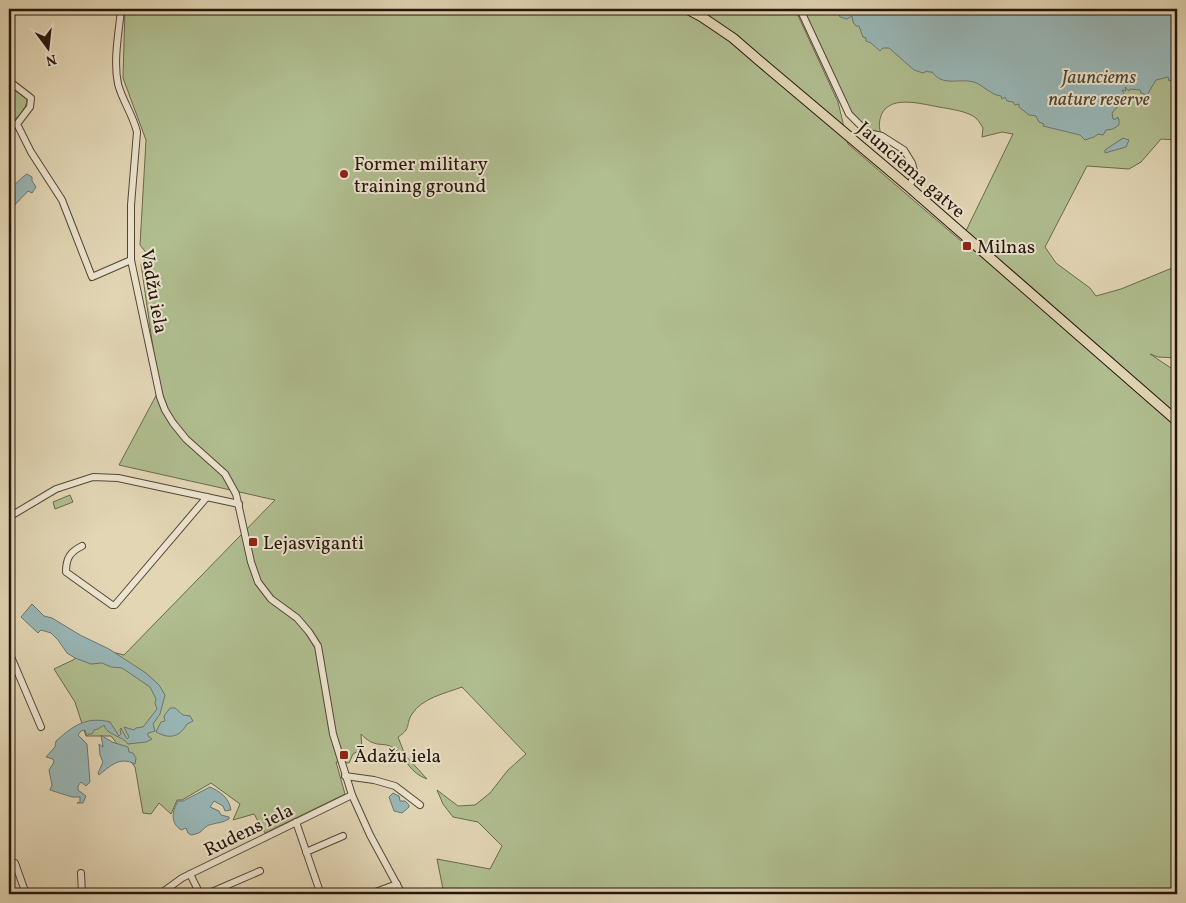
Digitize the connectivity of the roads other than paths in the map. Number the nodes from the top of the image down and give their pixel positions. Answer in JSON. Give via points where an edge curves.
{"nodes":[{"id":1,"x":121,"y":9,"type":"edge"},
{"id":2,"x":687,"y":9,"type":"edge"},
{"id":3,"x":800,"y":9,"type":"edge"},
{"id":4,"x":9,"y":80,"type":"edge"},
{"id":5,"x":909,"y":187,"type":"junction"},
{"id":6,"x":131,"y":260,"type":"junction"},
{"id":7,"x":1177,"y":421,"type":"edge"},
{"id":8,"x":207,"y":497,"type":"junction"},
{"id":9,"x":239,"y":504,"type":"junction"},
{"id":10,"x":9,"y":517,"type":"edge"},
{"id":11,"x":82,"y":546,"type":"dead end"},
{"id":12,"x":9,"y":652,"type":"edge"},
{"id":13,"x":41,"y":727,"type":"dead end"},
{"id":14,"x":345,"y":776,"type":"junction"},
{"id":15,"x":352,"y":795,"type":"junction"},
{"id":16,"x":420,"y":805,"type":"dead end"},
{"id":17,"x":296,"y":822,"type":"junction"},
{"id":18,"x":343,"y":836,"type":"dead end"},
{"id":19,"x":306,"y":852,"type":"junction"},
{"id":20,"x":16,"y":863,"type":"dead end"},
{"id":21,"x":260,"y":870,"type":"dead end"},
{"id":22,"x":81,"y":873,"type":"dead end"},
{"id":23,"x":190,"y":874,"type":"junction"},
{"id":24,"x":397,"y":884,"type":"junction"},
{"id":25,"x":319,"y":889,"type":"dead end"},
{"id":26,"x":26,"y":894,"type":"edge"},
{"id":27,"x":82,"y":894,"type":"edge"},
{"id":28,"x":160,"y":894,"type":"edge"},
{"id":29,"x":200,"y":894,"type":"edge"},
{"id":30,"x":207,"y":894,"type":"edge"},
{"id":31,"x":370,"y":894,"type":"edge"},
{"id":32,"x":402,"y":894,"type":"edge"}],
"edges":[{"from":1,"to":6,"type":"street","name":"Vadžu iela","via":[[118,85],[137,132],[131,205]]},
{"from":2,"to":5,"type":"main road","name":"Jaunciema gatve","via":[[733,38]]},
{"from":3,"to":5,"type":"street","via":[[849,114],[868,132],[882,136],[904,150],[912,163],[915,174]]},
{"from":4,"to":6,"type":"street","via":[[31,98],[30,107],[17,124],[62,200],[92,276]]},
{"from":5,"to":7,"type":"main road","name":"Jaunciema gatve"},
{"from":6,"to":9,"type":"street","name":"Vadžu iela","via":[[165,410],[186,439],[225,474]]},
{"from":8,"to":9,"type":"street"},
{"from":8,"to":10,"type":"street","via":[[118,478],[93,477],[56,489]]},
{"from":8,"to":11,"type":"street","via":[[115,605],[66,572],[72,551]]},
{"from":9,"to":14,"type":"street","name":"Vadžu iela","via":[[250,562],[258,582],[271,598],[297,618],[318,646],[333,734]]},
{"from":12,"to":13,"type":"street"},
{"from":14,"to":15,"type":"street"},
{"from":14,"to":16,"type":"street","via":[[395,786]]},
{"from":15,"to":17,"type":"street","name":"Rudens iela"},
{"from":15,"to":24,"type":"street"},
{"from":17,"to":19,"type":"street"},
{"from":17,"to":23,"type":"street","name":"Rudens iela"},
{"from":18,"to":19,"type":"street"},
{"from":19,"to":25,"type":"street"},
{"from":20,"to":26,"type":"street"},
{"from":21,"to":30,"type":"street"},
{"from":22,"to":27,"type":"street"},
{"from":23,"to":28,"type":"street","name":"Rudens iela"},
{"from":23,"to":29,"type":"street"},
{"from":24,"to":31,"type":"street"},
{"from":24,"to":32,"type":"street"}]}
